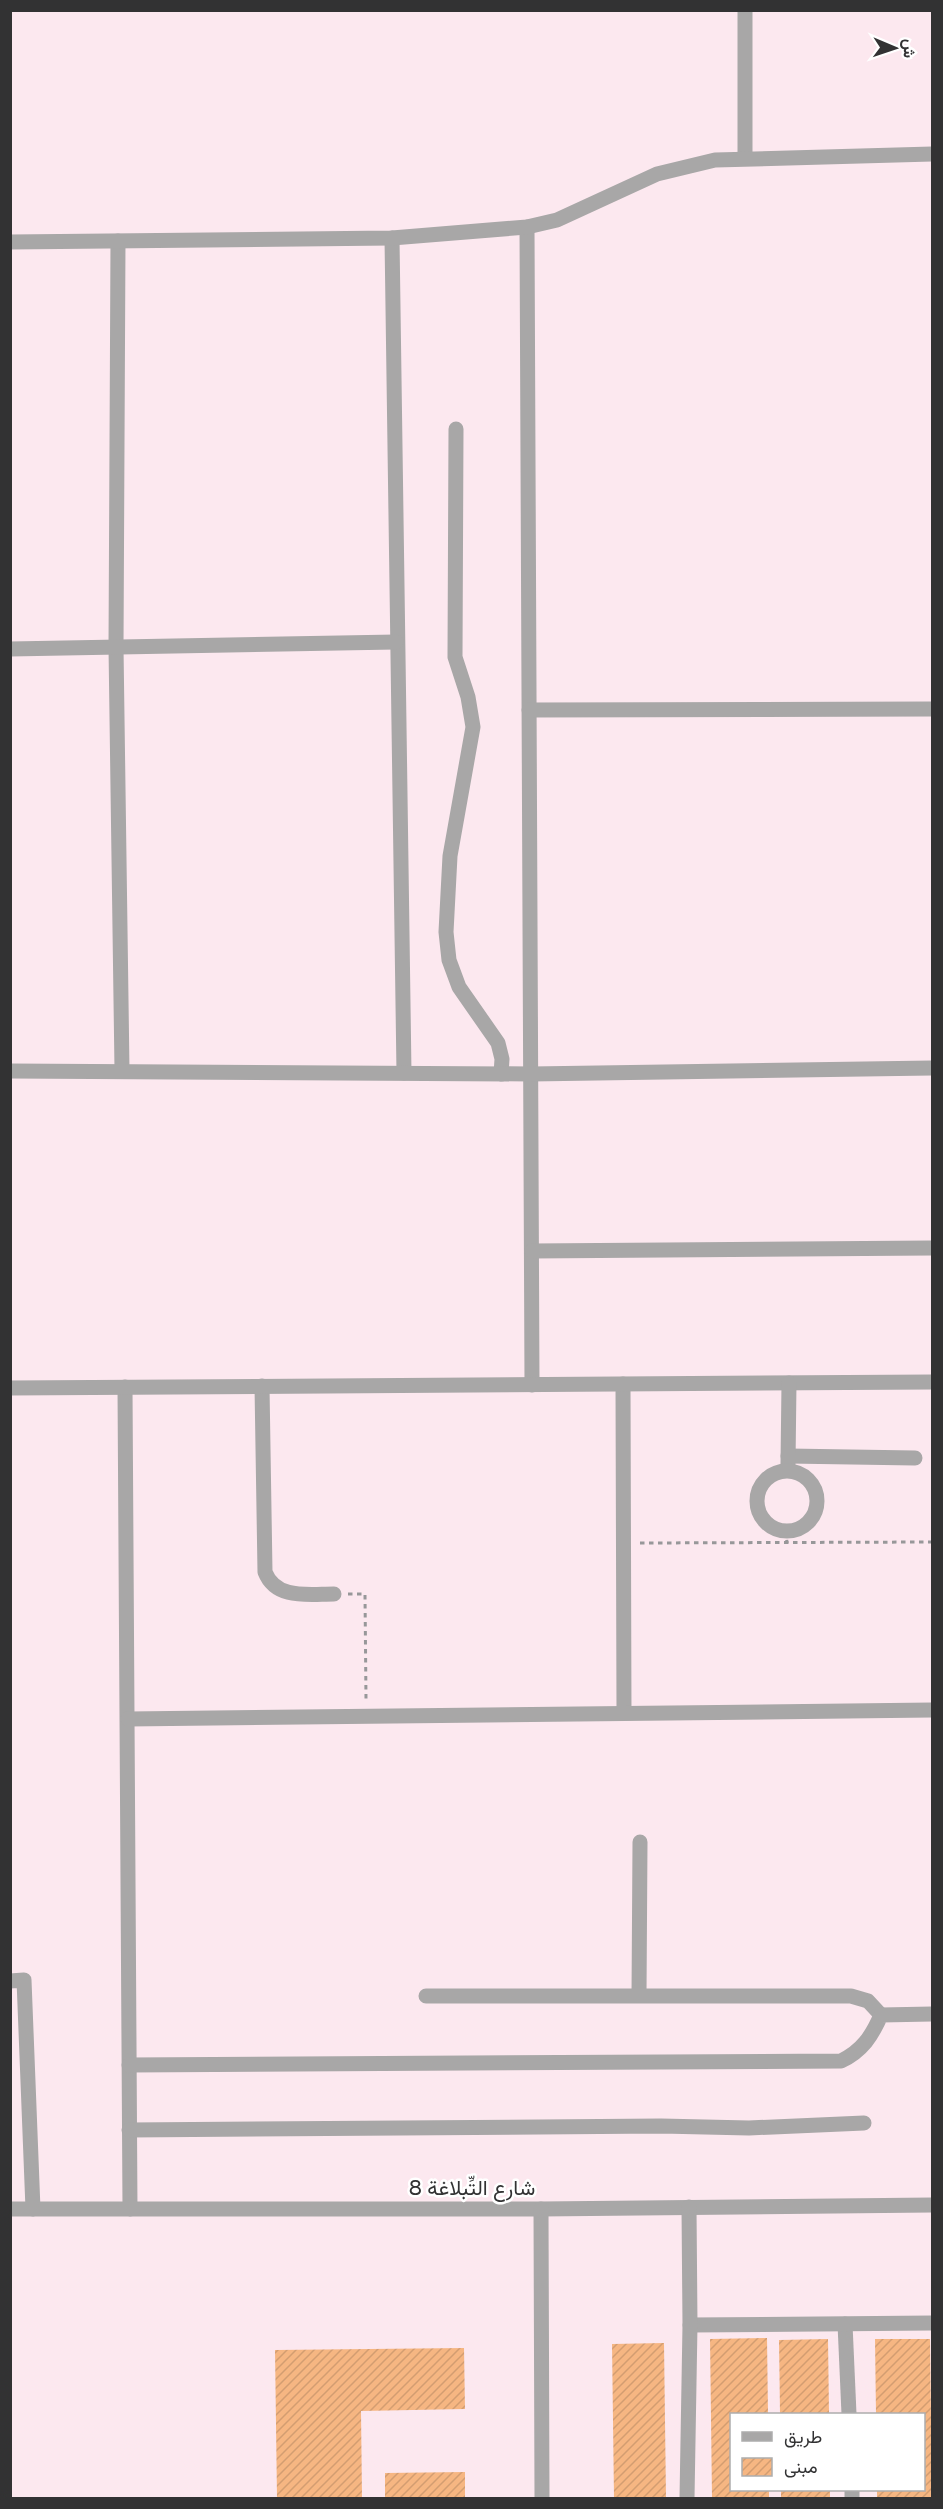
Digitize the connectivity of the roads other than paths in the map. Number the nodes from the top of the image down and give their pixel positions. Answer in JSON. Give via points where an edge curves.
{"nodes":[{"id":1,"x":745,"y":10,"type":"edge"},
{"id":2,"x":933,"y":154,"type":"edge"},
{"id":3,"x":745,"y":157,"type":"junction"},
{"id":4,"x":527,"y":227,"type":"junction"},
{"id":5,"x":392,"y":238,"type":"junction"},
{"id":6,"x":118,"y":241,"type":"junction"},
{"id":7,"x":10,"y":242,"type":"edge"},
{"id":8,"x":456,"y":429,"type":"dead end"},
{"id":9,"x":396,"y":642,"type":"junction"},
{"id":10,"x":116,"y":647,"type":"junction"},
{"id":11,"x":10,"y":649,"type":"edge"},
{"id":12,"x":933,"y":709,"type":"edge"},
{"id":13,"x":529,"y":710,"type":"junction"},
{"id":14,"x":933,"y":1068,"type":"edge"},
{"id":15,"x":122,"y":1070,"type":"junction"},
{"id":16,"x":10,"y":1071,"type":"edge"},
{"id":17,"x":404,"y":1073,"type":"junction"},
{"id":18,"x":501,"y":1074,"type":"junction"},
{"id":19,"x":531,"y":1074,"type":"junction"},
{"id":20,"x":933,"y":1248,"type":"edge"},
{"id":21,"x":532,"y":1251,"type":"junction"},
{"id":22,"x":933,"y":1382,"type":"edge"},
{"id":23,"x":789,"y":1383,"type":"junction"},
{"id":24,"x":623,"y":1384,"type":"junction"},
{"id":25,"x":532,"y":1385,"type":"junction"},
{"id":26,"x":262,"y":1386,"type":"junction"},
{"id":27,"x":125,"y":1387,"type":"junction"},
{"id":28,"x":10,"y":1388,"type":"edge"},
{"id":29,"x":915,"y":1458,"type":"dead end"},
{"id":30,"x":788,"y":1463,"type":"junction"},
{"id":31,"x":334,"y":1594,"type":"road end"},
{"id":32,"x":933,"y":1710,"type":"edge"},
{"id":33,"x":624,"y":1713,"type":"junction"},
{"id":34,"x":128,"y":1719,"type":"junction"},
{"id":35,"x":640,"y":1842,"type":"dead end"},
{"id":36,"x":10,"y":1981,"type":"edge"},
{"id":37,"x":426,"y":1995,"type":"dead end"},
{"id":38,"x":639,"y":1995,"type":"junction"},
{"id":39,"x":933,"y":2014,"type":"edge"},
{"id":40,"x":881,"y":2015,"type":"junction"},
{"id":41,"x":129,"y":2065,"type":"junction"},
{"id":42,"x":864,"y":2123,"type":"dead end"},
{"id":43,"x":129,"y":2130,"type":"junction"},
{"id":44,"x":933,"y":2205,"type":"edge"},
{"id":45,"x":688,"y":2207,"type":"junction"},
{"id":46,"x":10,"y":2209,"type":"edge"},
{"id":47,"x":33,"y":2209,"type":"junction"},
{"id":48,"x":130,"y":2209,"type":"junction"},
{"id":49,"x":541,"y":2209,"type":"junction"},
{"id":50,"x":933,"y":2323,"type":"edge"},
{"id":51,"x":845,"y":2324,"type":"junction"},
{"id":52,"x":690,"y":2325,"type":"junction"},
{"id":53,"x":849,"y":2413,"type":"edge"},
{"id":54,"x":542,"y":2499,"type":"edge"},
{"id":55,"x":687,"y":2499,"type":"edge"}],
"edges":[{"from":1,"to":3,"type":"street"},
{"from":2,"to":3,"type":"street"},
{"from":3,"to":4,"type":"street","via":[[657,174],[564,217]]},
{"from":4,"to":5,"type":"street"},
{"from":4,"to":13,"type":"street"},
{"from":5,"to":6,"type":"street"},
{"from":5,"to":9,"type":"street"},
{"from":6,"to":7,"type":"street"},
{"from":6,"to":10,"type":"street"},
{"from":8,"to":18,"type":"street","via":[[455,657],[471,712],[473,735],[450,856],[446,933],[449,960],[459,987],[498,1043]]},
{"from":9,"to":10,"type":"street"},
{"from":9,"to":17,"type":"street"},
{"from":10,"to":11,"type":"street"},
{"from":10,"to":15,"type":"street"},
{"from":12,"to":13,"type":"street"},
{"from":13,"to":19,"type":"street"},
{"from":14,"to":19,"type":"street"},
{"from":15,"to":16,"type":"street"},
{"from":15,"to":17,"type":"street"},
{"from":17,"to":18,"type":"street"},
{"from":18,"to":19,"type":"street"},
{"from":19,"to":21,"type":"street"},
{"from":20,"to":21,"type":"street"},
{"from":21,"to":25,"type":"street"},
{"from":22,"to":23,"type":"street"},
{"from":23,"to":24,"type":"street"},
{"from":23,"to":30,"type":"street"},
{"from":24,"to":25,"type":"street"},
{"from":24,"to":33,"type":"street"},
{"from":25,"to":26,"type":"street"},
{"from":26,"to":27,"type":"street"},
{"from":26,"to":31,"type":"street","via":[[265,1572],[270,1584],[288,1593]]},
{"from":27,"to":28,"type":"street"},
{"from":27,"to":34,"type":"street"},
{"from":29,"to":30,"type":"street"},
{"from":30,"to":30,"type":"street","via":[[812,1482],[817,1502],[810,1520],[787,1537],[768,1523],[758,1507],[758,1493],[764,1481]]},
{"from":32,"to":33,"type":"street"},
{"from":33,"to":34,"type":"street"},
{"from":34,"to":41,"type":"street"},
{"from":35,"to":38,"type":"street"},
{"from":36,"to":47,"type":"street","via":[[24,1980]]},
{"from":37,"to":38,"type":"street"},
{"from":38,"to":40,"type":"street","via":[[851,1996],[868,2001]]},
{"from":39,"to":40,"type":"street"},
{"from":40,"to":41,"type":"street","via":[[873,2034],[855,2054],[841,2061]]},
{"from":41,"to":43,"type":"street"},
{"from":42,"to":43,"type":"street","via":[[750,2128]]},
{"from":43,"to":48,"type":"street"},
{"from":44,"to":45,"type":"street","name":"شارع التِّبلاغة 8"},
{"from":45,"to":49,"type":"street","name":"شارع التِّبلاغة 8"},
{"from":45,"to":52,"type":"street"},
{"from":46,"to":47,"type":"street","name":"شارع التِّبلاغة 8"},
{"from":47,"to":48,"type":"street","name":"شارع التِّبلاغة 8"},
{"from":48,"to":49,"type":"street","name":"شارع التِّبلاغة 8"},
{"from":49,"to":54,"type":"street"},
{"from":50,"to":51,"type":"street"},
{"from":51,"to":52,"type":"street"},
{"from":51,"to":53,"type":"street"},
{"from":52,"to":55,"type":"street"}]}
